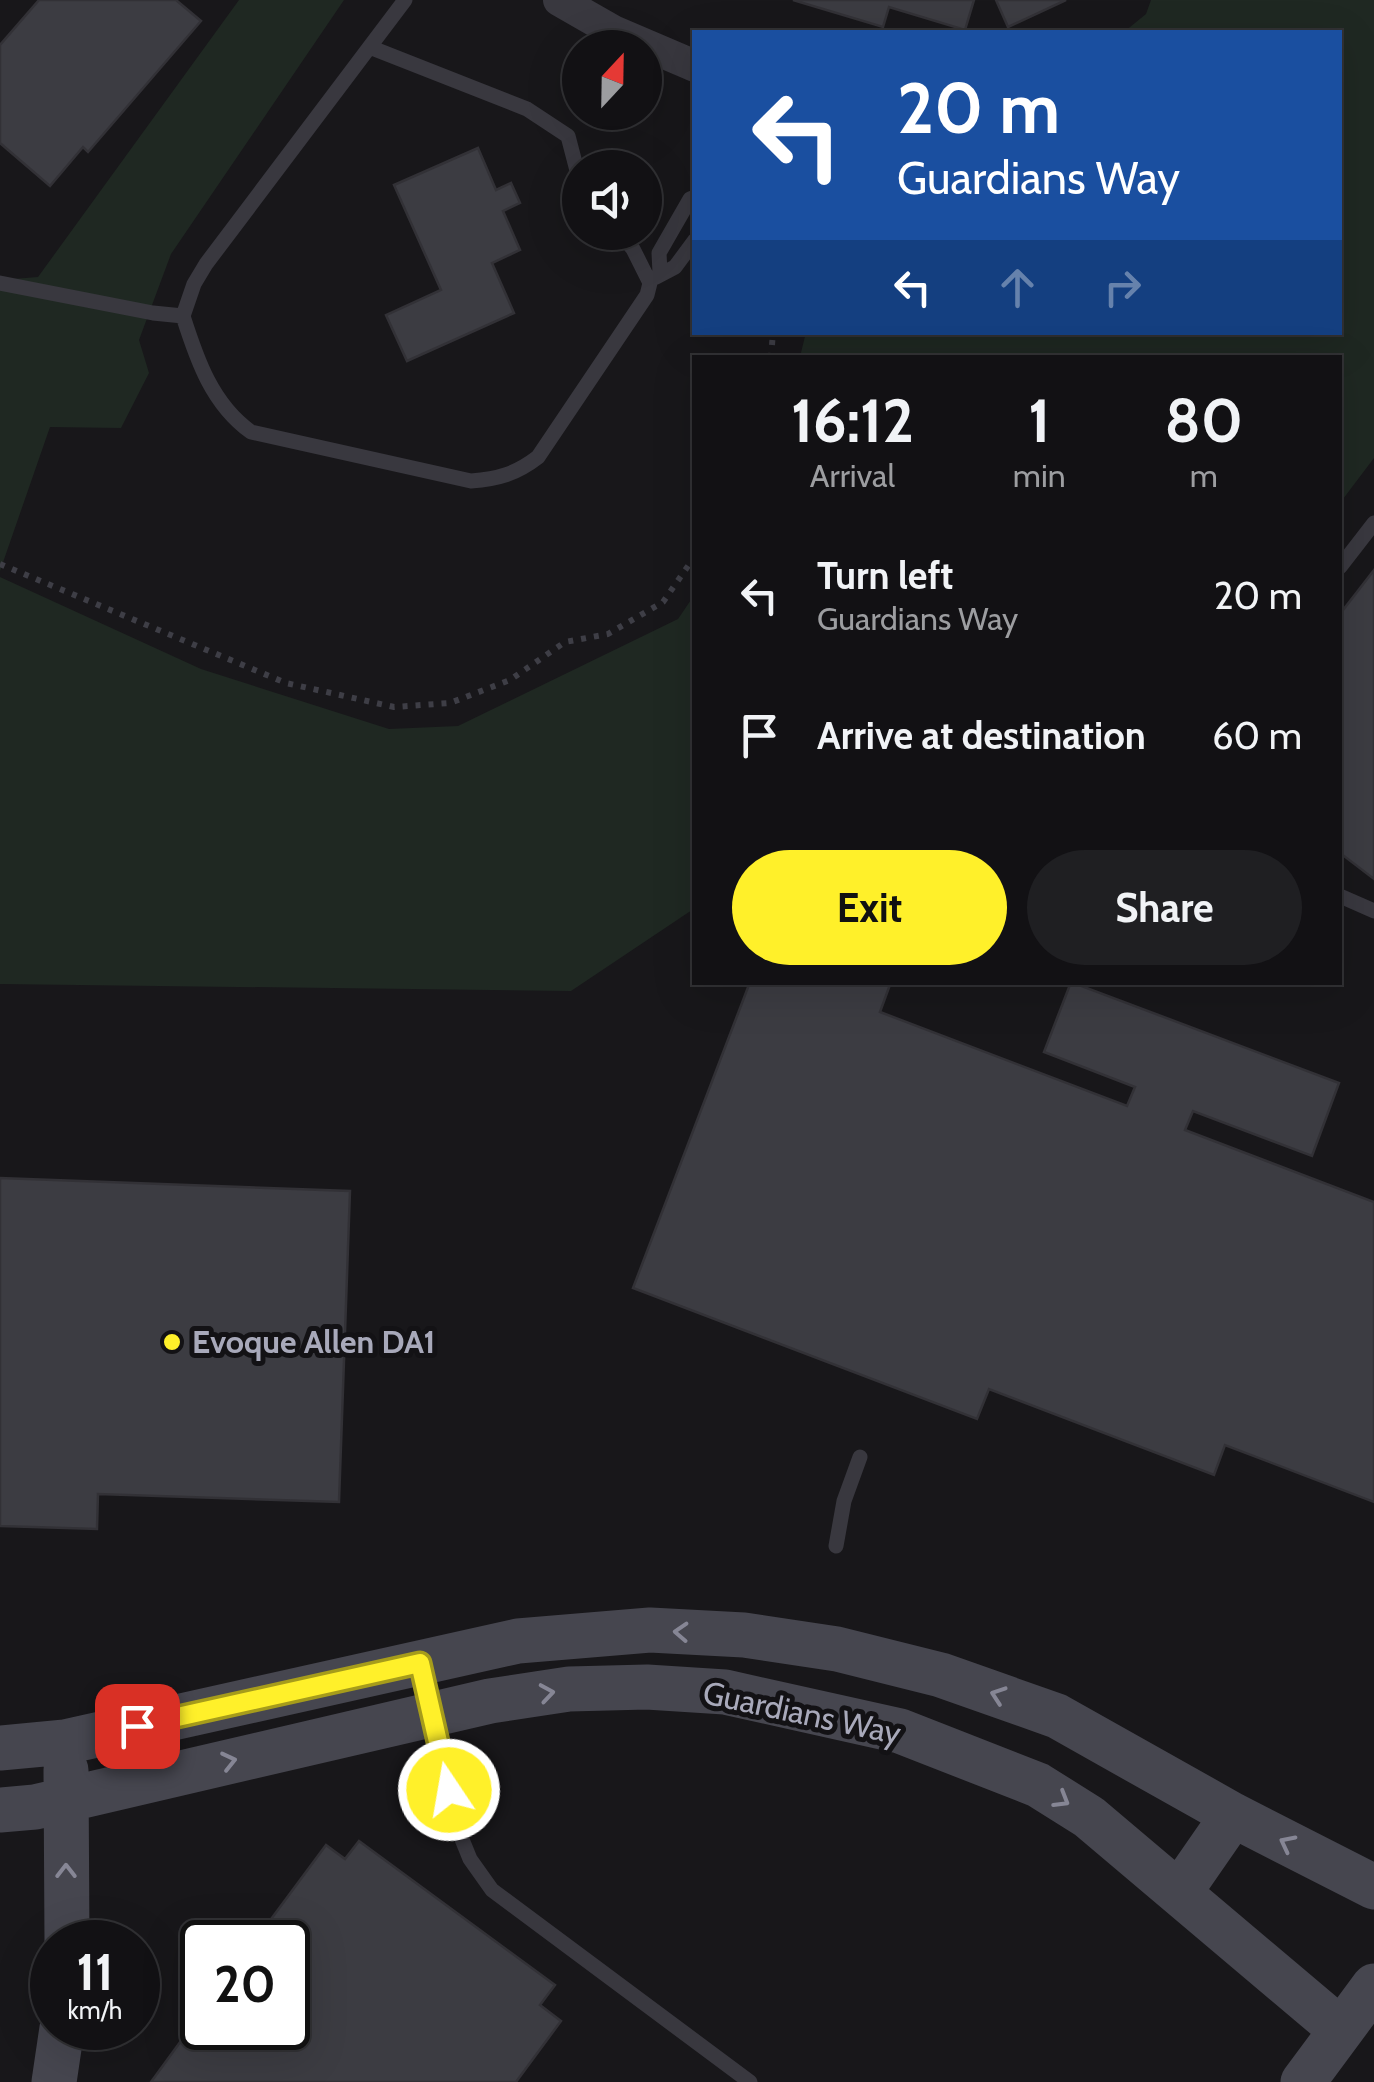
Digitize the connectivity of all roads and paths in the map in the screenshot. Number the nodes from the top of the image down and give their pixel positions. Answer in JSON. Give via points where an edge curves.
{"nodes":[{"id":1,"x":405,"y":0,"type":"edge"},
{"id":2,"x":560,"y":0,"type":"edge"},
{"id":3,"x":372,"y":48,"type":"junction"},
{"id":4,"x":692,"y":65,"type":"edge"},
{"id":5,"x":572,"y":150,"type":"edge"},
{"id":6,"x":692,"y":198,"type":"edge"},
{"id":7,"x":692,"y":244,"type":"edge"},
{"id":8,"x":634,"y":250,"type":"edge"},
{"id":9,"x":655,"y":278,"type":"junction"},
{"id":10,"x":0,"y":283,"type":"edge"},
{"id":11,"x":183,"y":316,"type":"junction"},
{"id":12,"x":1374,"y":523,"type":"edge"},
{"id":13,"x":692,"y":560,"type":"edge"},
{"id":14,"x":0,"y":564,"type":"edge"},
{"id":15,"x":1342,"y":564,"type":"edge"},
{"id":16,"x":1342,"y":897,"type":"edge"},
{"id":17,"x":1374,"y":912,"type":"edge"},
{"id":18,"x":860,"y":1457,"type":"dead end"},
{"id":19,"x":836,"y":1546,"type":"dead end"},
{"id":20,"x":420,"y":1663,"type":"junction"},
{"id":21,"x":485,"y":1675,"type":"junction"},
{"id":22,"x":434,"y":1714,"type":"junction"},
{"id":23,"x":65,"y":1742,"type":"junction"},
{"id":24,"x":0,"y":1748,"type":"edge"},
{"id":25,"x":0,"y":1796,"type":"edge"},
{"id":26,"x":66,"y":1798,"type":"junction"},
{"id":27,"x":1,"y":1810,"type":"edge"},
{"id":28,"x":1234,"y":1815,"type":"junction"},
{"id":29,"x":0,"y":1847,"type":"edge"},
{"id":30,"x":1374,"y":1887,"type":"edge"},
{"id":31,"x":1179,"y":1893,"type":"junction"},
{"id":32,"x":67,"y":1920,"type":"edge"},
{"id":33,"x":1374,"y":1986,"type":"edge"},
{"id":34,"x":1342,"y":2030,"type":"junction"},
{"id":35,"x":59,"y":2050,"type":"edge"},
{"id":36,"x":54,"y":2082,"type":"edge"},
{"id":37,"x":750,"y":2082,"type":"edge"},
{"id":38,"x":1304,"y":2082,"type":"edge"}],
"edges":[{"from":1,"to":3,"type":"lane"},
{"from":2,"to":4,"type":"street"},
{"from":3,"to":5,"type":"lane","via":[[527,110],[568,136]]},
{"from":3,"to":11,"type":"lane","via":[[206,264]]},
{"from":6,"to":9,"type":"lane","via":[[659,254]]},
{"from":7,"to":9,"type":"lane","via":[[675,267]]},
{"from":8,"to":9,"type":"lane"},
{"from":9,"to":11,"type":"lane","via":[[538,457],[510,475],[470,481],[251,432],[234,420],[198,366]]},
{"from":10,"to":11,"type":"lane"},
{"from":12,"to":15,"type":"lane"},
{"from":13,"to":14,"type":"path","via":[[663,602],[608,634],[566,642],[510,680],[450,703],[394,707],[286,683]]},
{"from":16,"to":17,"type":"lane"},
{"from":18,"to":19,"type":"lane"},
{"from":20,"to":21,"type":"street","name":"Guardians Way"},
{"from":20,"to":22,"type":"lane"},
{"from":20,"to":23,"type":"street","name":"Guardians Way"},
{"from":21,"to":22,"type":"street","name":"Guardians Way"},
{"from":28,"to":21,"type":"street","name":"Guardians Way","one_way":true,"via":[[1057,1716],[941,1675],[836,1649],[744,1635],[580,1634]]},
{"from":21,"to":31,"type":"street","name":"Guardians Way","one_way":true,"via":[[569,1689],[724,1692],[900,1731],[1038,1785],[1089,1816]]},
{"from":26,"to":22,"type":"street","name":"Guardians Way","one_way":true},
{"from":22,"to":37,"type":"lane","via":[[457,1827],[492,1890]]},
{"from":23,"to":24,"type":"street","name":"Guardians Way"},
{"from":23,"to":26,"type":"street"},
{"from":25,"to":27,"type":"street"},
{"from":26,"to":27,"type":"street","name":"Guardians Way"},
{"from":32,"to":26,"type":"street","one_way":true},
{"from":27,"to":29,"type":"street"},
{"from":30,"to":28,"type":"street","name":"Guardians Way","one_way":true},
{"from":28,"to":31,"type":"street"},
{"from":31,"to":34,"type":"street","name":"Guardians Way"},
{"from":33,"to":34,"type":"street"},
{"from":34,"to":38,"type":"street"},
{"from":35,"to":36,"type":"street"}]}
